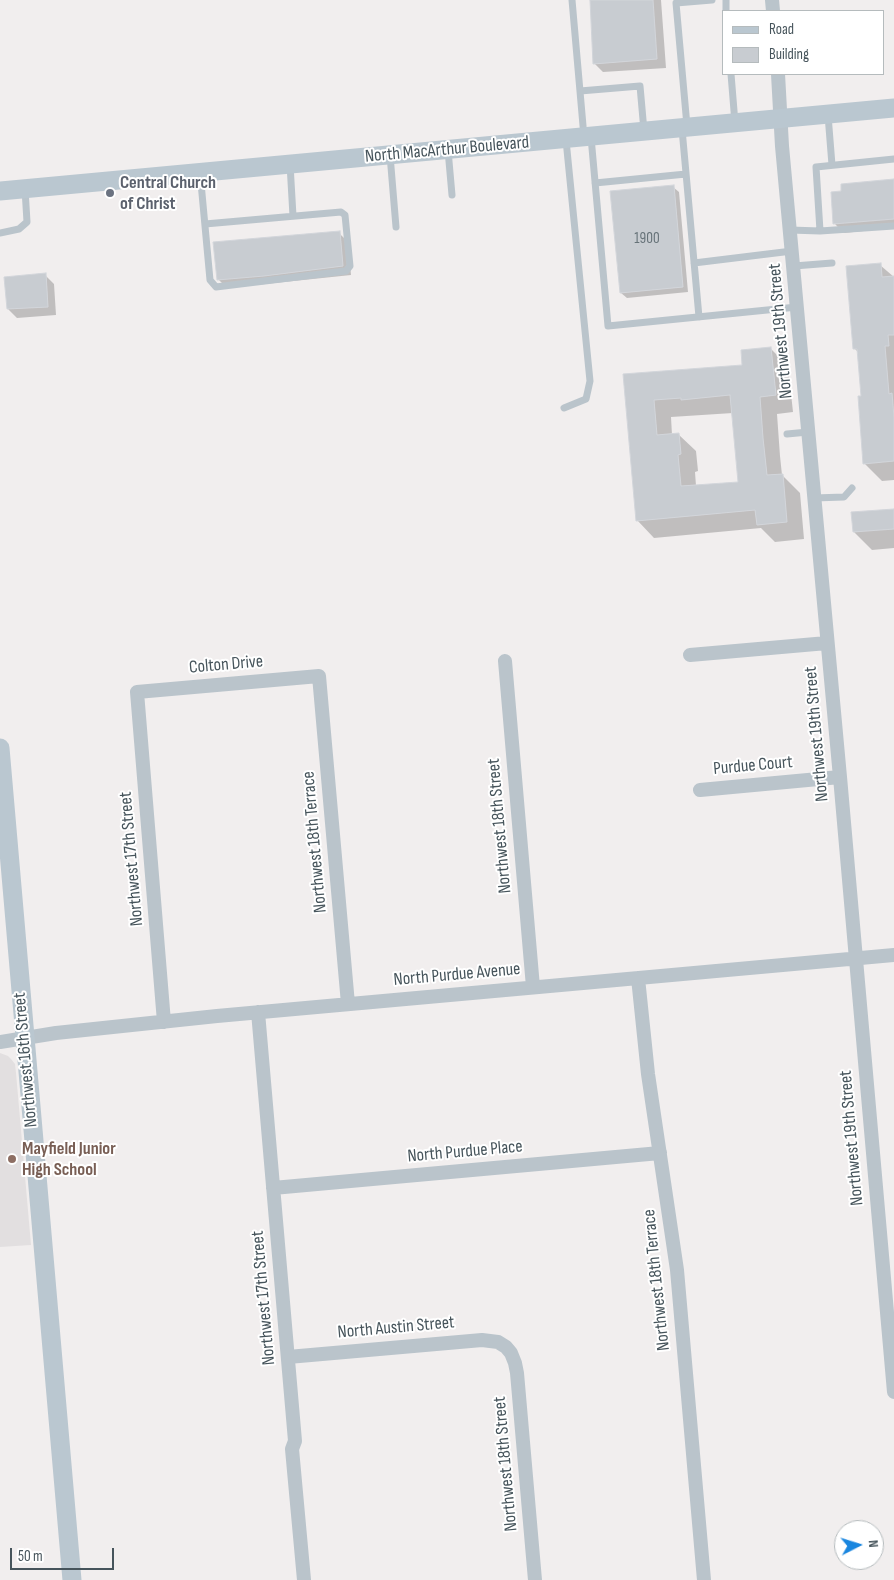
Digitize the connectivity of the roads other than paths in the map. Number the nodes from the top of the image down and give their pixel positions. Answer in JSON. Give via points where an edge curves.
{"nodes":[{"id":1,"x":572,"y":0,"type":"edge"},
{"id":2,"x":712,"y":0,"type":"edge"},
{"id":3,"x":731,"y":75,"type":"edge"},
{"id":4,"x":778,"y":75,"type":"edge"},
{"id":5,"x":580,"y":91,"type":"junction"},
{"id":6,"x":894,"y":108,"type":"edge"},
{"id":7,"x":828,"y":114,"type":"junction"},
{"id":8,"x":780,"y":119,"type":"junction"},
{"id":9,"x":735,"y":123,"type":"junction"},
{"id":10,"x":684,"y":128,"type":"junction"},
{"id":11,"x":644,"y":132,"type":"junction"},
{"id":12,"x":580,"y":137,"type":"junction"},
{"id":13,"x":448,"y":150,"type":"junction"},
{"id":14,"x":390,"y":155,"type":"junction"},
{"id":15,"x":894,"y":158,"type":"edge"},
{"id":16,"x":290,"y":164,"type":"junction"},
{"id":17,"x":832,"y":165,"type":"junction"},
{"id":18,"x":200,"y":172,"type":"junction"},
{"id":19,"x":686,"y":174,"type":"junction"},
{"id":20,"x":595,"y":183,"type":"junction"},
{"id":21,"x":25,"y":188,"type":"junction"},
{"id":22,"x":0,"y":190,"type":"edge"},
{"id":23,"x":452,"y":195,"type":"dead end"},
{"id":24,"x":293,"y":216,"type":"junction"},
{"id":25,"x":204,"y":224,"type":"junction"},
{"id":26,"x":894,"y":226,"type":"edge"},
{"id":27,"x":396,"y":227,"type":"dead end"},
{"id":28,"x":790,"y":230,"type":"junction"},
{"id":29,"x":820,"y":230,"type":"junction"},
{"id":30,"x":0,"y":233,"type":"edge"},
{"id":31,"x":792,"y":251,"type":"junction"},
{"id":32,"x":694,"y":263,"type":"junction"},
{"id":33,"x":832,"y":263,"type":"dead end"},
{"id":34,"x":794,"y":266,"type":"junction"},
{"id":35,"x":797,"y":307,"type":"junction"},
{"id":36,"x":699,"y":317,"type":"junction"},
{"id":37,"x":564,"y":408,"type":"dead end"},
{"id":38,"x":808,"y":432,"type":"junction"},
{"id":39,"x":787,"y":434,"type":"dead end"},
{"id":40,"x":852,"y":488,"type":"dead end"},
{"id":41,"x":814,"y":498,"type":"junction"},
{"id":42,"x":827,"y":642,"type":"junction"},
{"id":43,"x":690,"y":655,"type":"dead end"},
{"id":44,"x":505,"y":661,"type":"dead end"},
{"id":45,"x":319,"y":676,"type":"joint"},
{"id":46,"x":137,"y":692,"type":"joint"},
{"id":47,"x":0,"y":748,"type":"edge"},
{"id":48,"x":840,"y":777,"type":"junction"},
{"id":49,"x":700,"y":790,"type":"dead end"},
{"id":50,"x":894,"y":955,"type":"edge"},
{"id":51,"x":855,"y":958,"type":"junction"},
{"id":52,"x":638,"y":978,"type":"junction"},
{"id":53,"x":533,"y":987,"type":"junction"},
{"id":54,"x":348,"y":1004,"type":"junction"},
{"id":55,"x":258,"y":1012,"type":"junction"},
{"id":56,"x":164,"y":1022,"type":"junction"},
{"id":57,"x":24,"y":1038,"type":"junction"},
{"id":58,"x":0,"y":1042,"type":"edge"},
{"id":59,"x":660,"y":1153,"type":"junction"},
{"id":60,"x":273,"y":1188,"type":"junction"},
{"id":61,"x":506,"y":1347,"type":"joint"},
{"id":62,"x":288,"y":1357,"type":"junction"},
{"id":63,"x":894,"y":1392,"type":"edge"},
{"id":64,"x":72,"y":1580,"type":"edge"},
{"id":65,"x":304,"y":1580,"type":"edge"},
{"id":66,"x":535,"y":1580,"type":"edge"},
{"id":67,"x":704,"y":1580,"type":"edge"}],
"edges":[{"from":1,"to":5,"type":"lane"},
{"from":2,"to":10,"type":"lane","via":[[676,3]]},
{"from":3,"to":9,"type":"lane"},
{"from":4,"to":8,"type":"street","name":"Northwest 19th Street"},
{"from":5,"to":11,"type":"lane","via":[[640,86]]},
{"from":5,"to":12,"type":"lane"},
{"from":6,"to":7,"type":"main road","name":"North MacArthur Boulevard"},
{"from":7,"to":8,"type":"main road","name":"North MacArthur Boulevard"},
{"from":7,"to":17,"type":"lane"},
{"from":8,"to":9,"type":"main road","name":"North MacArthur Boulevard"},
{"from":8,"to":28,"type":"street","name":"Northwest 19th Street"},
{"from":9,"to":10,"type":"main road","name":"North MacArthur Boulevard"},
{"from":10,"to":11,"type":"main road","name":"North MacArthur Boulevard"},
{"from":10,"to":19,"type":"lane"},
{"from":11,"to":12,"type":"main road","name":"North MacArthur Boulevard"},
{"from":12,"to":13,"type":"main road","name":"North MacArthur Boulevard"},
{"from":12,"to":20,"type":"lane"},
{"from":12,"to":37,"type":"lane","via":[[590,381],[586,399]]},
{"from":13,"to":14,"type":"main road","name":"North MacArthur Boulevard"},
{"from":13,"to":23,"type":"lane"},
{"from":14,"to":16,"type":"main road","name":"North MacArthur Boulevard"},
{"from":14,"to":27,"type":"lane"},
{"from":15,"to":17,"type":"lane"},
{"from":16,"to":18,"type":"main road","name":"North MacArthur Boulevard"},
{"from":16,"to":24,"type":"lane"},
{"from":17,"to":29,"type":"lane","via":[[816,166]]},
{"from":18,"to":21,"type":"main road","name":"North MacArthur Boulevard"},
{"from":18,"to":25,"type":"lane"},
{"from":19,"to":20,"type":"lane"},
{"from":19,"to":32,"type":"lane"},
{"from":20,"to":36,"type":"lane","via":[[608,326]]},
{"from":21,"to":22,"type":"main road","name":"North MacArthur Boulevard"},
{"from":21,"to":30,"type":"lane","via":[[27,222],[19,229]]},
{"from":24,"to":25,"type":"lane"},
{"from":24,"to":25,"type":"lane","via":[[341,212],[350,266],[346,271],[216,287],[210,280]]},
{"from":26,"to":29,"type":"lane"},
{"from":28,"to":29,"type":"lane"},
{"from":28,"to":31,"type":"street","name":"Northwest 19th Street"},
{"from":31,"to":32,"type":"lane"},
{"from":31,"to":34,"type":"street","name":"Northwest 19th Street"},
{"from":32,"to":36,"type":"lane"},
{"from":33,"to":34,"type":"lane"},
{"from":34,"to":35,"type":"street","name":"Northwest 19th Street"},
{"from":35,"to":36,"type":"lane"},
{"from":35,"to":38,"type":"street","name":"Northwest 19th Street"},
{"from":38,"to":39,"type":"lane"},
{"from":38,"to":41,"type":"street","name":"Northwest 19th Street"},
{"from":40,"to":41,"type":"lane","via":[[844,496]]},
{"from":41,"to":42,"type":"street","name":"Northwest 19th Street"},
{"from":42,"to":43,"type":"street"},
{"from":42,"to":48,"type":"street","name":"Northwest 19th Street"},
{"from":44,"to":53,"type":"street","name":"Northwest 18th Street"},
{"from":45,"to":46,"type":"street","name":"Colton Drive"},
{"from":45,"to":54,"type":"street","name":"Northwest 18th Terrace"},
{"from":46,"to":56,"type":"street","name":"Northwest 17th Street"},
{"from":47,"to":57,"type":"main road","name":"Northwest 16th Street"},
{"from":48,"to":49,"type":"street","name":"Purdue Court"},
{"from":48,"to":51,"type":"street","name":"Northwest 19th Street"},
{"from":50,"to":51,"type":"street","name":"North Purdue Avenue"},
{"from":51,"to":52,"type":"street","name":"North Purdue Avenue"},
{"from":51,"to":63,"type":"street","name":"Northwest 19th Street"},
{"from":52,"to":53,"type":"street","name":"North Purdue Avenue"},
{"from":52,"to":59,"type":"street","name":"Northwest 18th Terrace"},
{"from":53,"to":54,"type":"street","name":"North Purdue Avenue"},
{"from":54,"to":55,"type":"street","name":"North Purdue Avenue"},
{"from":55,"to":56,"type":"street","name":"North Purdue Avenue"},
{"from":55,"to":60,"type":"street","name":"Northwest 17th Street"},
{"from":56,"to":57,"type":"street","name":"North Purdue Avenue"},
{"from":57,"to":58,"type":"street","name":"North Purdue Avenue"},
{"from":57,"to":64,"type":"main road","name":"Northwest 16th Street"},
{"from":59,"to":60,"type":"street","name":"North Purdue Place"},
{"from":59,"to":67,"type":"street","name":"Northwest 18th Terrace","via":[[677,1270]]},
{"from":60,"to":62,"type":"street","name":"Northwest 17th Street"},
{"from":61,"to":62,"type":"street","name":"North Austin Street","via":[[498,1342],[482,1340]]},
{"from":61,"to":66,"type":"street","name":"Northwest 18th Street","via":[[512,1353],[517,1373]]},
{"from":62,"to":65,"type":"street","name":"Northwest 17th Street","via":[[296,1441],[292,1449]]}]}
